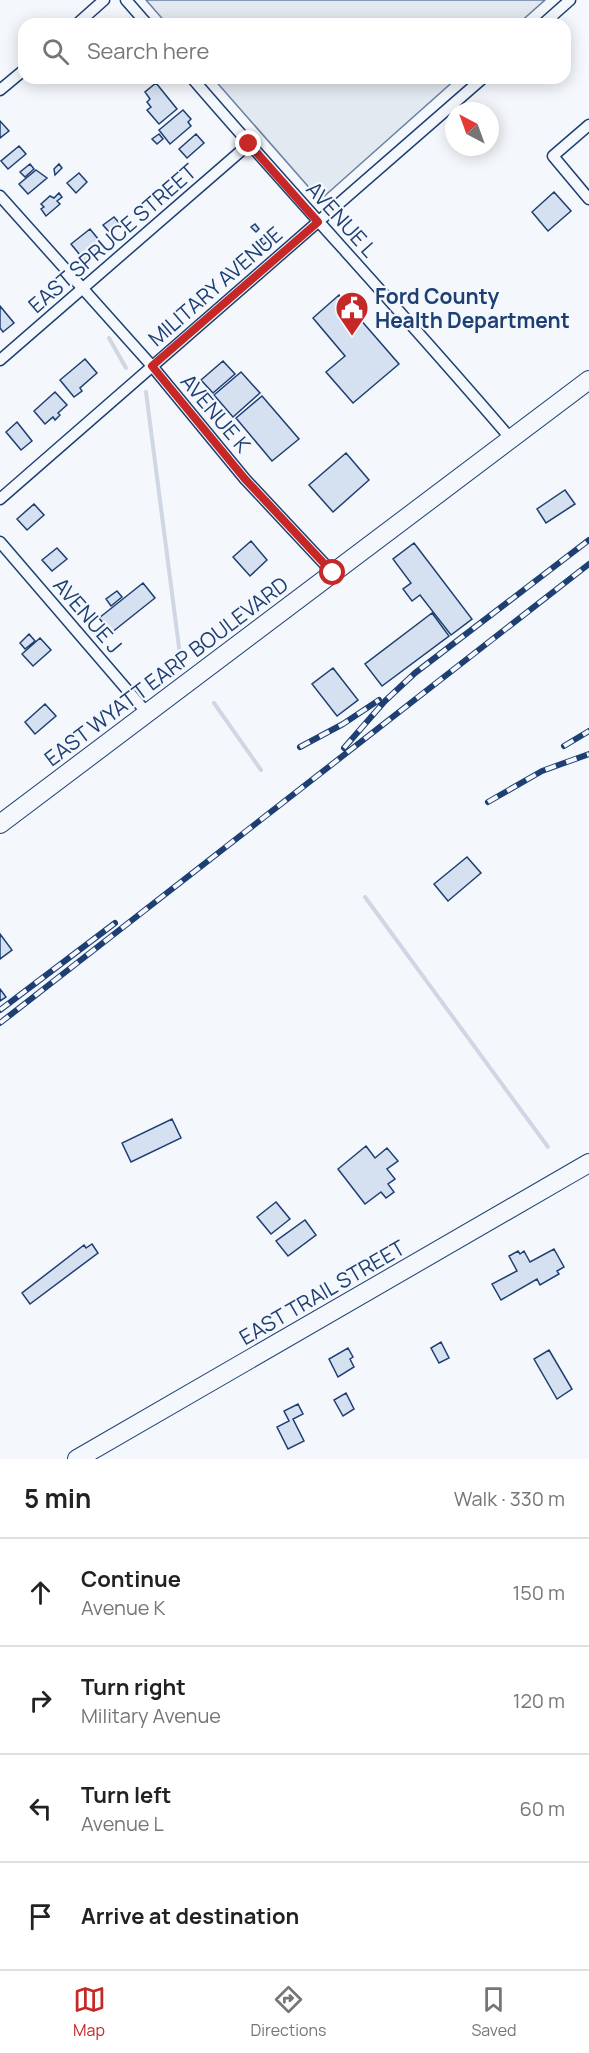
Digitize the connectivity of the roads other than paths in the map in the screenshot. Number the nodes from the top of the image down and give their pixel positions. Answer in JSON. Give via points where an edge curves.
{"nodes":[{"id":1,"x":104,"y":0,"type":"edge"},
{"id":2,"x":126,"y":0,"type":"edge"},
{"id":3,"x":570,"y":0,"type":"edge"},
{"id":4,"x":84,"y":18,"type":"edge"},
{"id":5,"x":142,"y":18,"type":"edge"},
{"id":6,"x":550,"y":18,"type":"edge"},
{"id":7,"x":18,"y":75,"type":"edge"},
{"id":8,"x":197,"y":84,"type":"edge"},
{"id":9,"x":476,"y":84,"type":"edge"},
{"id":10,"x":0,"y":90,"type":"edge"},
{"id":11,"x":589,"y":125,"type":"edge"},
{"id":12,"x":249,"y":144,"type":"junction"},
{"id":13,"x":0,"y":196,"type":"edge"},
{"id":14,"x":589,"y":199,"type":"edge"},
{"id":15,"x":318,"y":222,"type":"junction"},
{"id":16,"x":82,"y":289,"type":"junction"},
{"id":17,"x":0,"y":360,"type":"edge"},
{"id":18,"x":152,"y":366,"type":"junction"},
{"id":19,"x":589,"y":380,"type":"edge"},
{"id":20,"x":511,"y":439,"type":"junction"},
{"id":21,"x":0,"y":499,"type":"edge"},
{"id":22,"x":0,"y":542,"type":"edge"},
{"id":23,"x":333,"y":573,"type":"junction"},
{"id":24,"x":147,"y":713,"type":"junction"},
{"id":25,"x":0,"y":824,"type":"edge"},
{"id":26,"x":589,"y":1163,"type":"edge"},
{"id":27,"x":77,"y":1459,"type":"edge"}],
"edges":[{"from":1,"to":4,"type":"street"},
{"from":2,"to":5,"type":"street"},
{"from":3,"to":6,"type":"street"},
{"from":7,"to":10,"type":"street"},
{"from":8,"to":12,"type":"street","name":"AVENUE L"},
{"from":9,"to":15,"type":"street","name":"MILITARY AVENUE"},
{"from":11,"to":14,"type":"street","via":[[553,156]]},
{"from":12,"to":15,"type":"street","name":"AVENUE L"},
{"from":12,"to":16,"type":"street","name":"EAST SPRUCE STREET"},
{"from":13,"to":16,"type":"street","name":"AVENUE K"},
{"from":15,"to":18,"type":"street","name":"MILITARY AVENUE"},
{"from":15,"to":20,"type":"street","name":"AVENUE L"},
{"from":16,"to":17,"type":"street","name":"EAST SPRUCE STREET"},
{"from":16,"to":18,"type":"street","name":"AVENUE K"},
{"from":18,"to":21,"type":"street","name":"MILITARY AVENUE"},
{"from":18,"to":23,"type":"street","name":"AVENUE K","via":[[245,479]]},
{"from":19,"to":20,"type":"main road","name":"EAST WYATT EARP BOULEVARD"},
{"from":20,"to":23,"type":"main road","name":"EAST WYATT EARP BOULEVARD"},
{"from":22,"to":24,"type":"street","name":"AVENUE J"},
{"from":23,"to":24,"type":"main road","name":"EAST WYATT EARP BOULEVARD"},
{"from":24,"to":25,"type":"main road","name":"EAST WYATT EARP BOULEVARD"},
{"from":26,"to":27,"type":"main road","name":"EAST TRAIL STREET"}]}
